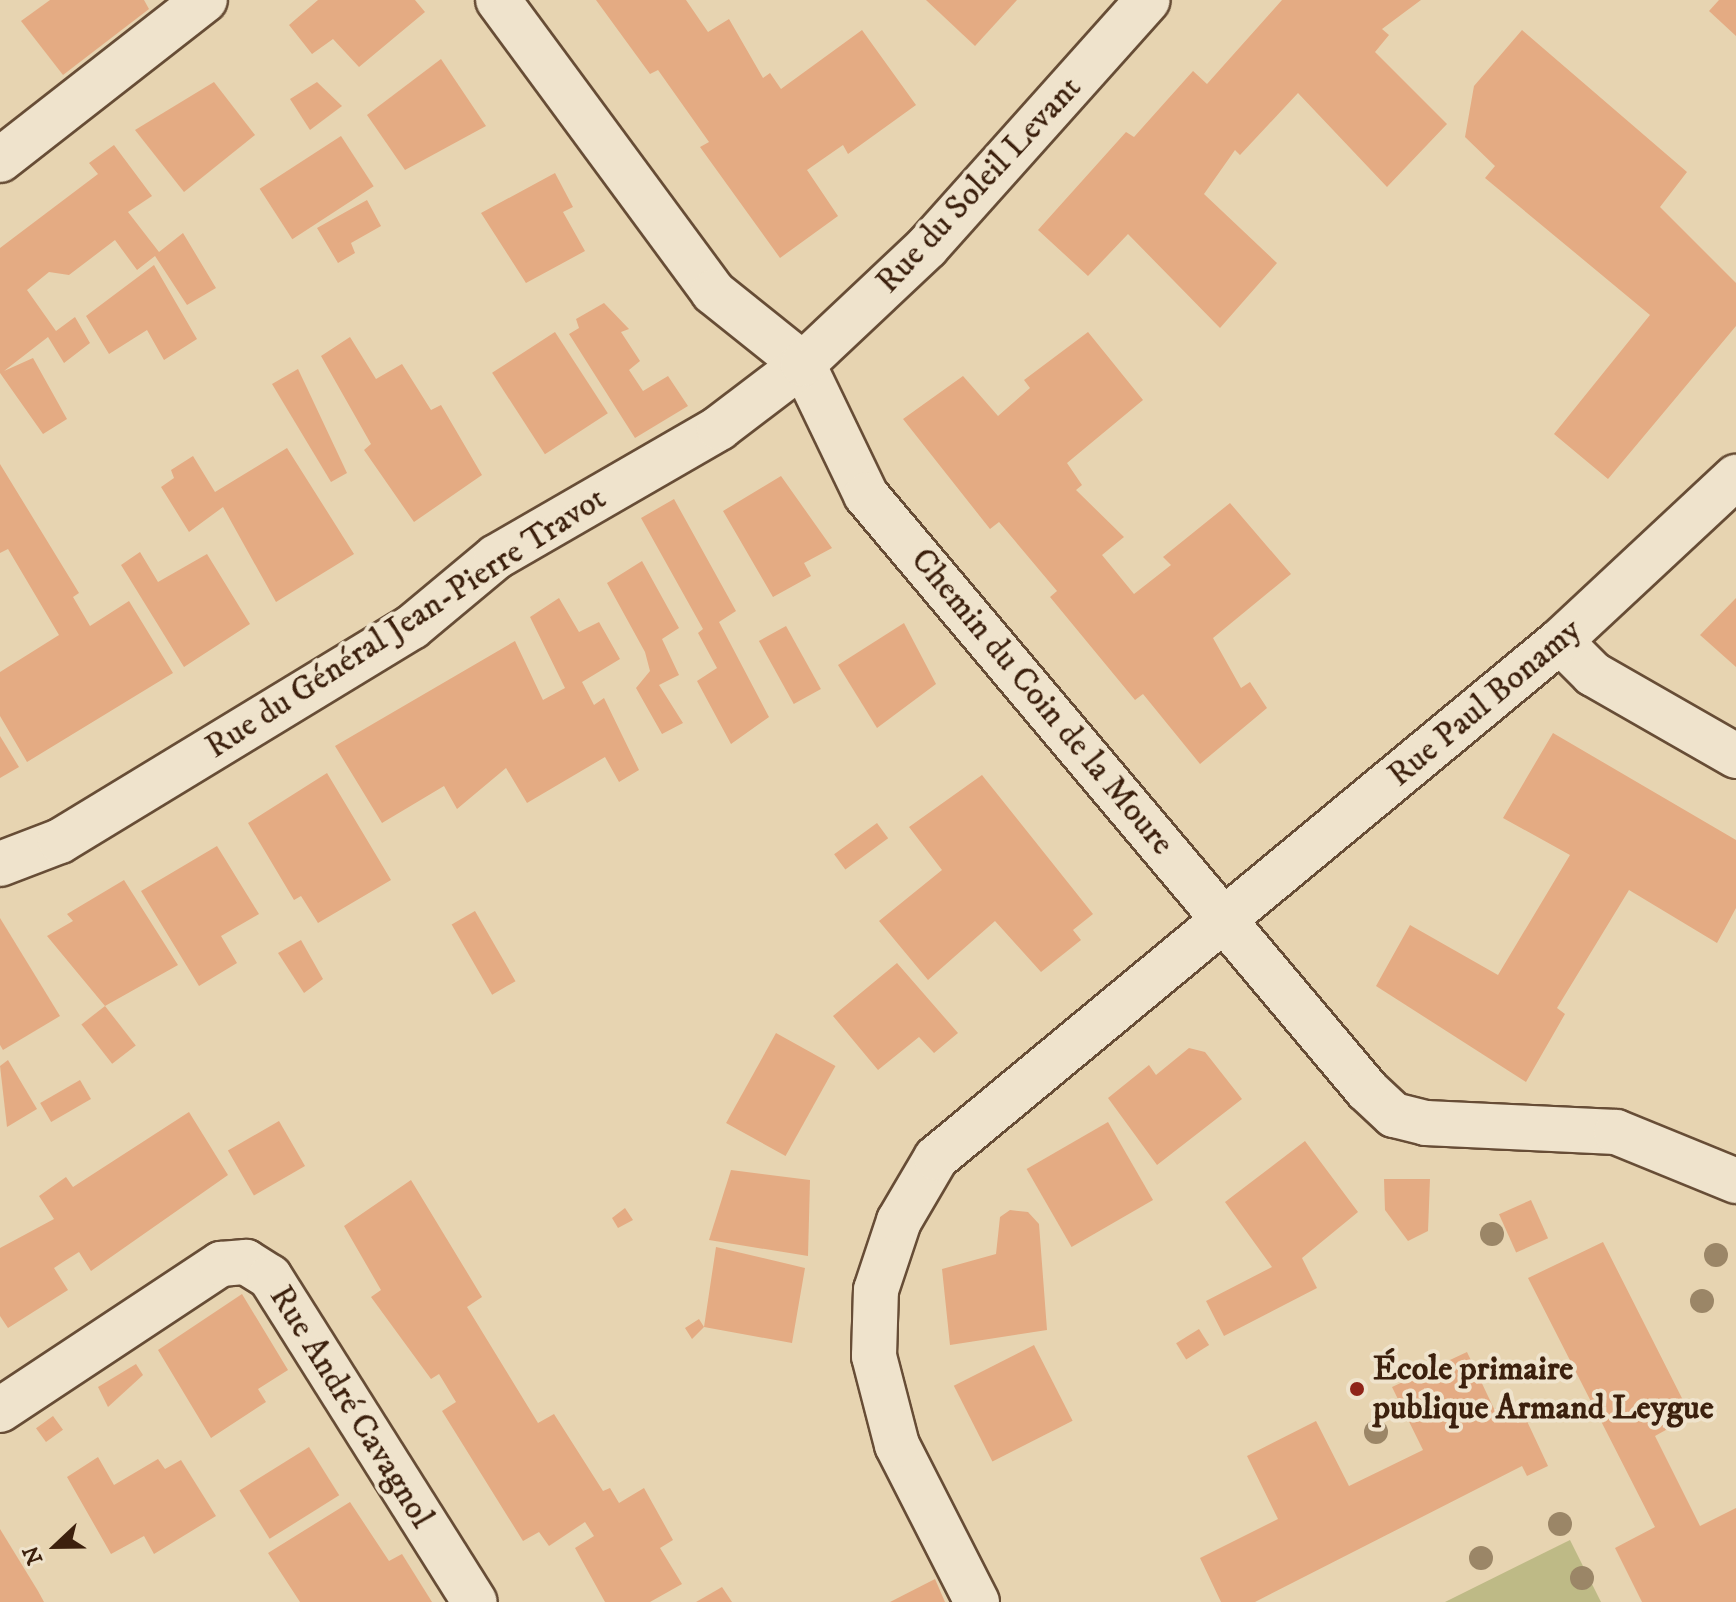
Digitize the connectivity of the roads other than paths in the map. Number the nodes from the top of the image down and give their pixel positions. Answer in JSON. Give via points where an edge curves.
{"nodes":[{"id":1,"x":205,"y":0,"type":"edge"},
{"id":2,"x":498,"y":0,"type":"edge"},
{"id":3,"x":1148,"y":0,"type":"edge"},
{"id":4,"x":0,"y":160,"type":"edge"},
{"id":5,"x":803,"y":364,"type":"junction"},
{"id":6,"x":1736,"y":477,"type":"edge"},
{"id":7,"x":1560,"y":641,"type":"junction"},
{"id":8,"x":1736,"y":756,"type":"edge"},
{"id":9,"x":0,"y":864,"type":"edge"},
{"id":10,"x":1227,"y":921,"type":"junction"},
{"id":11,"x":1736,"y":1181,"type":"edge"},
{"id":12,"x":0,"y":1410,"type":"edge"},
{"id":13,"x":475,"y":1602,"type":"edge"},
{"id":14,"x":977,"y":1602,"type":"edge"}],
"edges":[{"from":1,"to":4,"type":"street"},
{"from":2,"to":5,"type":"street","name":"Chemin du Coin de la Moure","via":[[713,292]]},
{"from":3,"to":5,"type":"street","name":"Rue du Soleil Levant","via":[[927,247]]},
{"from":5,"to":9,"type":"street","name":"Rue du Général Jean-Pierre Travot","via":[[719,428],[496,557],[399,635],[60,841]]},
{"from":5,"to":10,"type":"street","name":"Chemin du Coin de la Moure","via":[[866,495]]},
{"from":6,"to":7,"type":"street","name":"Rue Paul Bonamy"},
{"from":7,"to":8,"type":"street","via":[[1593,674]]},
{"from":7,"to":10,"type":"street","name":"Rue Paul Bonamy"},
{"from":10,"to":11,"type":"street","name":"Chemin du Coin de la Moure","via":[[1394,1115],[1616,1132]]},
{"from":10,"to":14,"type":"street","name":"Rue Paul Bonamy","via":[[936,1158],[899,1221],[876,1290],[874,1356],[897,1445]]},
{"from":12,"to":13,"type":"street","name":"Rue André Cavagnol","via":[[221,1264],[246,1262],[270,1277]]}]}
